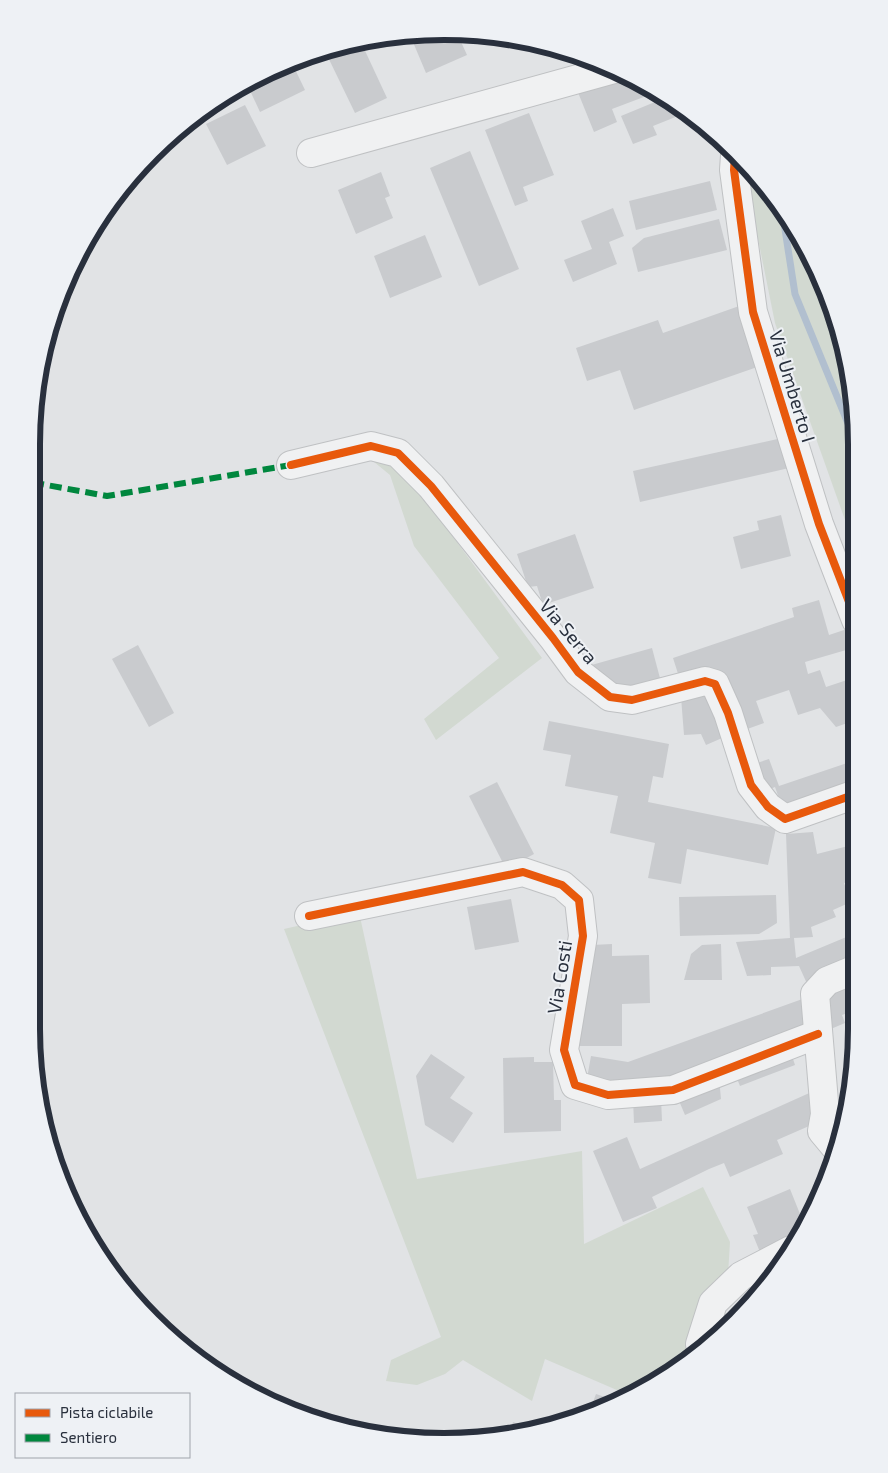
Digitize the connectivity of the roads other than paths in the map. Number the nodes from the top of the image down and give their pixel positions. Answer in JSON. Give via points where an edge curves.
{"nodes":[{"id":1,"x":602,"y":72,"type":"edge"},
{"id":2,"x":311,"y":153,"type":"dead end"},
{"id":3,"x":734,"y":163,"type":"edge"},
{"id":4,"x":291,"y":466,"type":"dead end"},
{"id":5,"x":848,"y":599,"type":"edge"},
{"id":6,"x":848,"y":797,"type":"edge"},
{"id":7,"x":309,"y":916,"type":"dead end"},
{"id":8,"x":848,"y":973,"type":"edge"},
{"id":9,"x":818,"y":1034,"type":"junction"},
{"id":10,"x":832,"y":1142,"type":"edge"},
{"id":11,"x":777,"y":1257,"type":"edge"},
{"id":12,"x":701,"y":1341,"type":"edge"}],
"edges":[{"from":1,"to":2,"type":"street"},
{"from":3,"to":5,"type":"street","name":"Via Umberto I","via":[[753,312],[819,524]]},
{"from":4,"to":6,"type":"street","name":"Via Serra","via":[[372,446],[398,453],[431,486],[578,672],[610,696],[632,700],[705,681],[715,684],[728,713],[751,785],[768,807],[785,819]]},
{"from":7,"to":9,"type":"street","name":"Via Costi","via":[[523,872],[562,885],[579,900],[583,936],[564,1050],[575,1085],[608,1095],[674,1090]]},
{"from":8,"to":9,"type":"street","via":[[827,981],[815,994]]},
{"from":9,"to":10,"type":"street","via":[[826,1114],[822,1130]]},
{"from":11,"to":12,"type":"street","via":[[741,1276],[713,1303]]}]}
